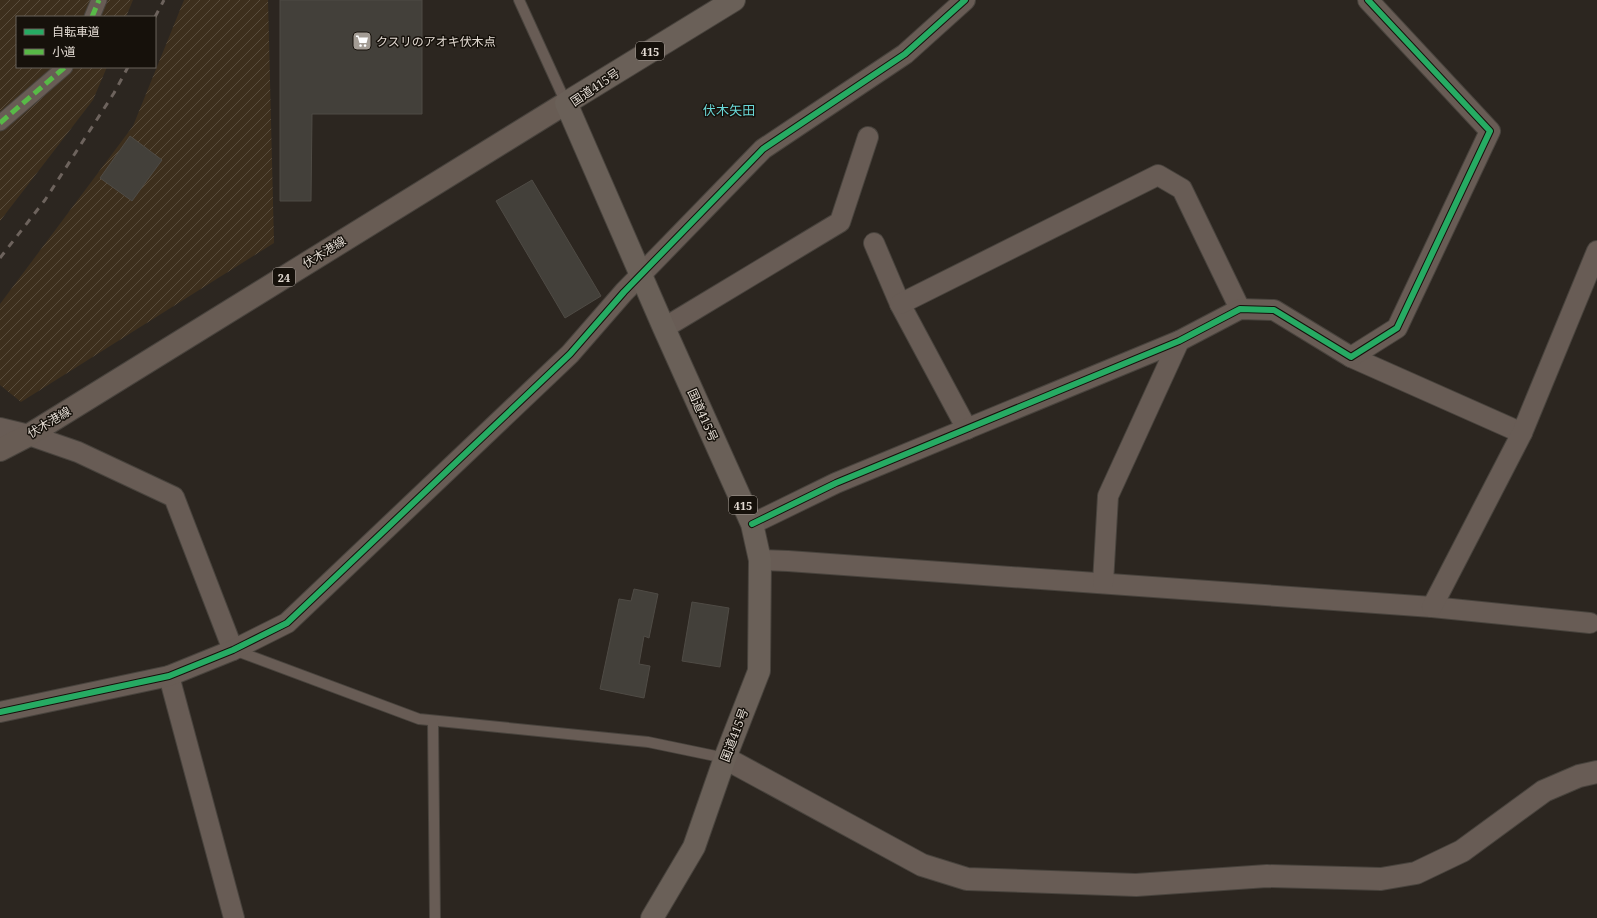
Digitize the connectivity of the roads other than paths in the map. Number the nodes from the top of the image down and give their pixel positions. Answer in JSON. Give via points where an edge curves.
{"nodes":[{"id":1,"x":99,"y":0,"type":"edge"},
{"id":2,"x":519,"y":0,"type":"edge"},
{"id":3,"x":734,"y":0,"type":"edge"},
{"id":4,"x":965,"y":0,"type":"edge"},
{"id":5,"x":1368,"y":0,"type":"edge"},
{"id":6,"x":92,"y":16,"type":"edge"},
{"id":7,"x":64,"y":68,"type":"edge"},
{"id":8,"x":566,"y":103,"type":"junction"},
{"id":9,"x":0,"y":122,"type":"edge"},
{"id":10,"x":868,"y":137,"type":"dead end"},
{"id":11,"x":874,"y":243,"type":"dead end"},
{"id":12,"x":1597,"y":250,"type":"edge"},
{"id":13,"x":641,"y":274,"type":"junction"},
{"id":14,"x":900,"y":304,"type":"junction"},
{"id":15,"x":1240,"y":309,"type":"junction"},
{"id":16,"x":664,"y":328,"type":"junction"},
{"id":17,"x":1179,"y":341,"type":"junction"},
{"id":18,"x":1351,"y":357,"type":"junction"},
{"id":19,"x":0,"y":428,"type":"edge"},
{"id":20,"x":967,"y":429,"type":"junction"},
{"id":21,"x":1522,"y":433,"type":"junction"},
{"id":22,"x":29,"y":434,"type":"junction"},
{"id":23,"x":0,"y":450,"type":"edge"},
{"id":24,"x":752,"y":524,"type":"junction"},
{"id":25,"x":760,"y":560,"type":"junction"},
{"id":26,"x":1103,"y":583,"type":"junction"},
{"id":27,"x":1432,"y":607,"type":"junction"},
{"id":28,"x":1590,"y":623,"type":"dead end"},
{"id":29,"x":233,"y":650,"type":"junction"},
{"id":30,"x":169,"y":676,"type":"junction"},
{"id":31,"x":0,"y":712,"type":"edge"},
{"id":32,"x":433,"y":721,"type":"junction"},
{"id":33,"x":725,"y":758,"type":"junction"},
{"id":34,"x":1597,"y":772,"type":"edge"},
{"id":35,"x":234,"y":918,"type":"edge"},
{"id":36,"x":435,"y":918,"type":"edge"},
{"id":37,"x":652,"y":918,"type":"edge"}],
"edges":[{"from":1,"to":6,"type":"street"},
{"from":2,"to":8,"type":"lane"},
{"from":3,"to":8,"type":"highway","name":"国道415号","number":"415"},
{"from":4,"to":13,"type":"street","via":[[905,54],[763,149]]},
{"from":5,"to":18,"type":"street","via":[[1490,131],[1397,328]]},
{"from":7,"to":9,"type":"street"},
{"from":8,"to":13,"type":"highway","name":"国道415号","number":"415"},
{"from":8,"to":22,"type":"main road","name":"伏木港線","number":"24"},
{"from":10,"to":16,"type":"street","via":[[840,222]]},
{"from":11,"to":14,"type":"street"},
{"from":12,"to":21,"type":"street"},
{"from":13,"to":16,"type":"highway","name":"国道415号","number":"415"},
{"from":13,"to":29,"type":"street","via":[[570,354],[287,623]]},
{"from":14,"to":15,"type":"street","via":[[1158,175],[1182,190]]},
{"from":14,"to":20,"type":"street"},
{"from":15,"to":17,"type":"street"},
{"from":15,"to":18,"type":"street","via":[[1274,310]]},
{"from":16,"to":24,"type":"highway","name":"国道415号","number":"415"},
{"from":17,"to":20,"type":"street"},
{"from":17,"to":26,"type":"street","via":[[1108,496]]},
{"from":18,"to":21,"type":"street"},
{"from":19,"to":22,"type":"street"},
{"from":20,"to":24,"type":"street","via":[[836,483]]},
{"from":21,"to":27,"type":"street"},
{"from":22,"to":23,"type":"main road","name":"伏木港線","number":"24"},
{"from":22,"to":29,"type":"street","via":[[78,452],[174,497]]},
{"from":24,"to":25,"type":"highway","name":"国道415号","number":"415"},
{"from":25,"to":26,"type":"street"},
{"from":25,"to":33,"type":"highway","name":"国道415号","number":"415","via":[[759,672]]},
{"from":26,"to":27,"type":"street"},
{"from":27,"to":28,"type":"street"},
{"from":29,"to":30,"type":"street"},
{"from":29,"to":32,"type":"lane","via":[[419,719]]},
{"from":30,"to":31,"type":"street"},
{"from":30,"to":35,"type":"street"},
{"from":32,"to":33,"type":"lane","via":[[648,742]]},
{"from":32,"to":36,"type":"lane"},
{"from":33,"to":34,"type":"street","via":[[922,865],[966,879],[1136,885],[1267,876],[1381,879],[1416,873],[1462,851],[1544,791],[1579,776]]},
{"from":33,"to":37,"type":"highway","name":"国道415号","number":"415","via":[[694,847]]}]}
